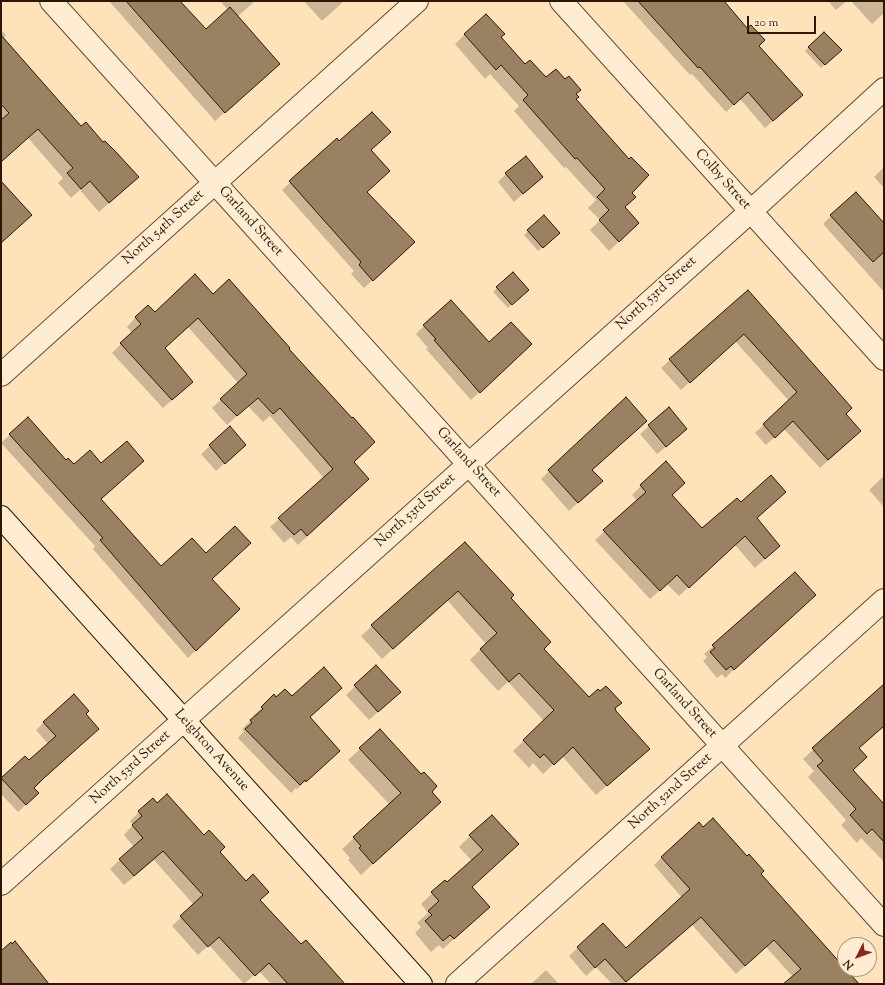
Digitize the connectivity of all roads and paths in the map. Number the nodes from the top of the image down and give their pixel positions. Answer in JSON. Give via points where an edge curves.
{"nodes":[{"id":1,"x":51,"y":1,"type":"edge"},
{"id":2,"x":417,"y":1,"type":"edge"},
{"id":3,"x":561,"y":1,"type":"edge"},
{"id":4,"x":884,"y":89,"type":"edge"},
{"id":5,"x":214,"y":183,"type":"junction"},
{"id":6,"x":751,"y":211,"type":"junction"},
{"id":7,"x":884,"y":359,"type":"edge"},
{"id":8,"x":1,"y":375,"type":"edge"},
{"id":9,"x":469,"y":464,"type":"junction"},
{"id":10,"x":1,"y":517,"type":"edge"},
{"id":11,"x":884,"y":600,"type":"edge"},
{"id":12,"x":184,"y":721,"type":"junction"},
{"id":13,"x":722,"y":746,"type":"junction"},
{"id":14,"x":1,"y":884,"type":"edge"},
{"id":15,"x":884,"y":925,"type":"edge"},
{"id":16,"x":421,"y":984,"type":"edge"},
{"id":17,"x":457,"y":984,"type":"edge"}],
"edges":[{"from":1,"to":5,"type":"street","name":"Garland Street"},
{"from":2,"to":5,"type":"street","name":"North 54th Street"},
{"from":3,"to":6,"type":"street","name":"Colby Street"},
{"from":4,"to":6,"type":"street","name":"North 53rd Street"},
{"from":5,"to":8,"type":"street","name":"North 54th Street"},
{"from":5,"to":9,"type":"street","name":"Garland Street"},
{"from":6,"to":7,"type":"street","name":"Colby Street"},
{"from":6,"to":9,"type":"street","name":"North 53rd Street"},
{"from":9,"to":12,"type":"street","name":"North 53rd Street"},
{"from":9,"to":13,"type":"street","name":"Garland Street"},
{"from":10,"to":12,"type":"street","name":"Leighton Avenue"},
{"from":11,"to":13,"type":"street","name":"North 52nd Street"},
{"from":12,"to":14,"type":"street","name":"North 53rd Street"},
{"from":12,"to":16,"type":"street","name":"Leighton Avenue"},
{"from":13,"to":15,"type":"street","name":"Garland Street"},
{"from":13,"to":17,"type":"street","name":"North 52nd Street"}]}
